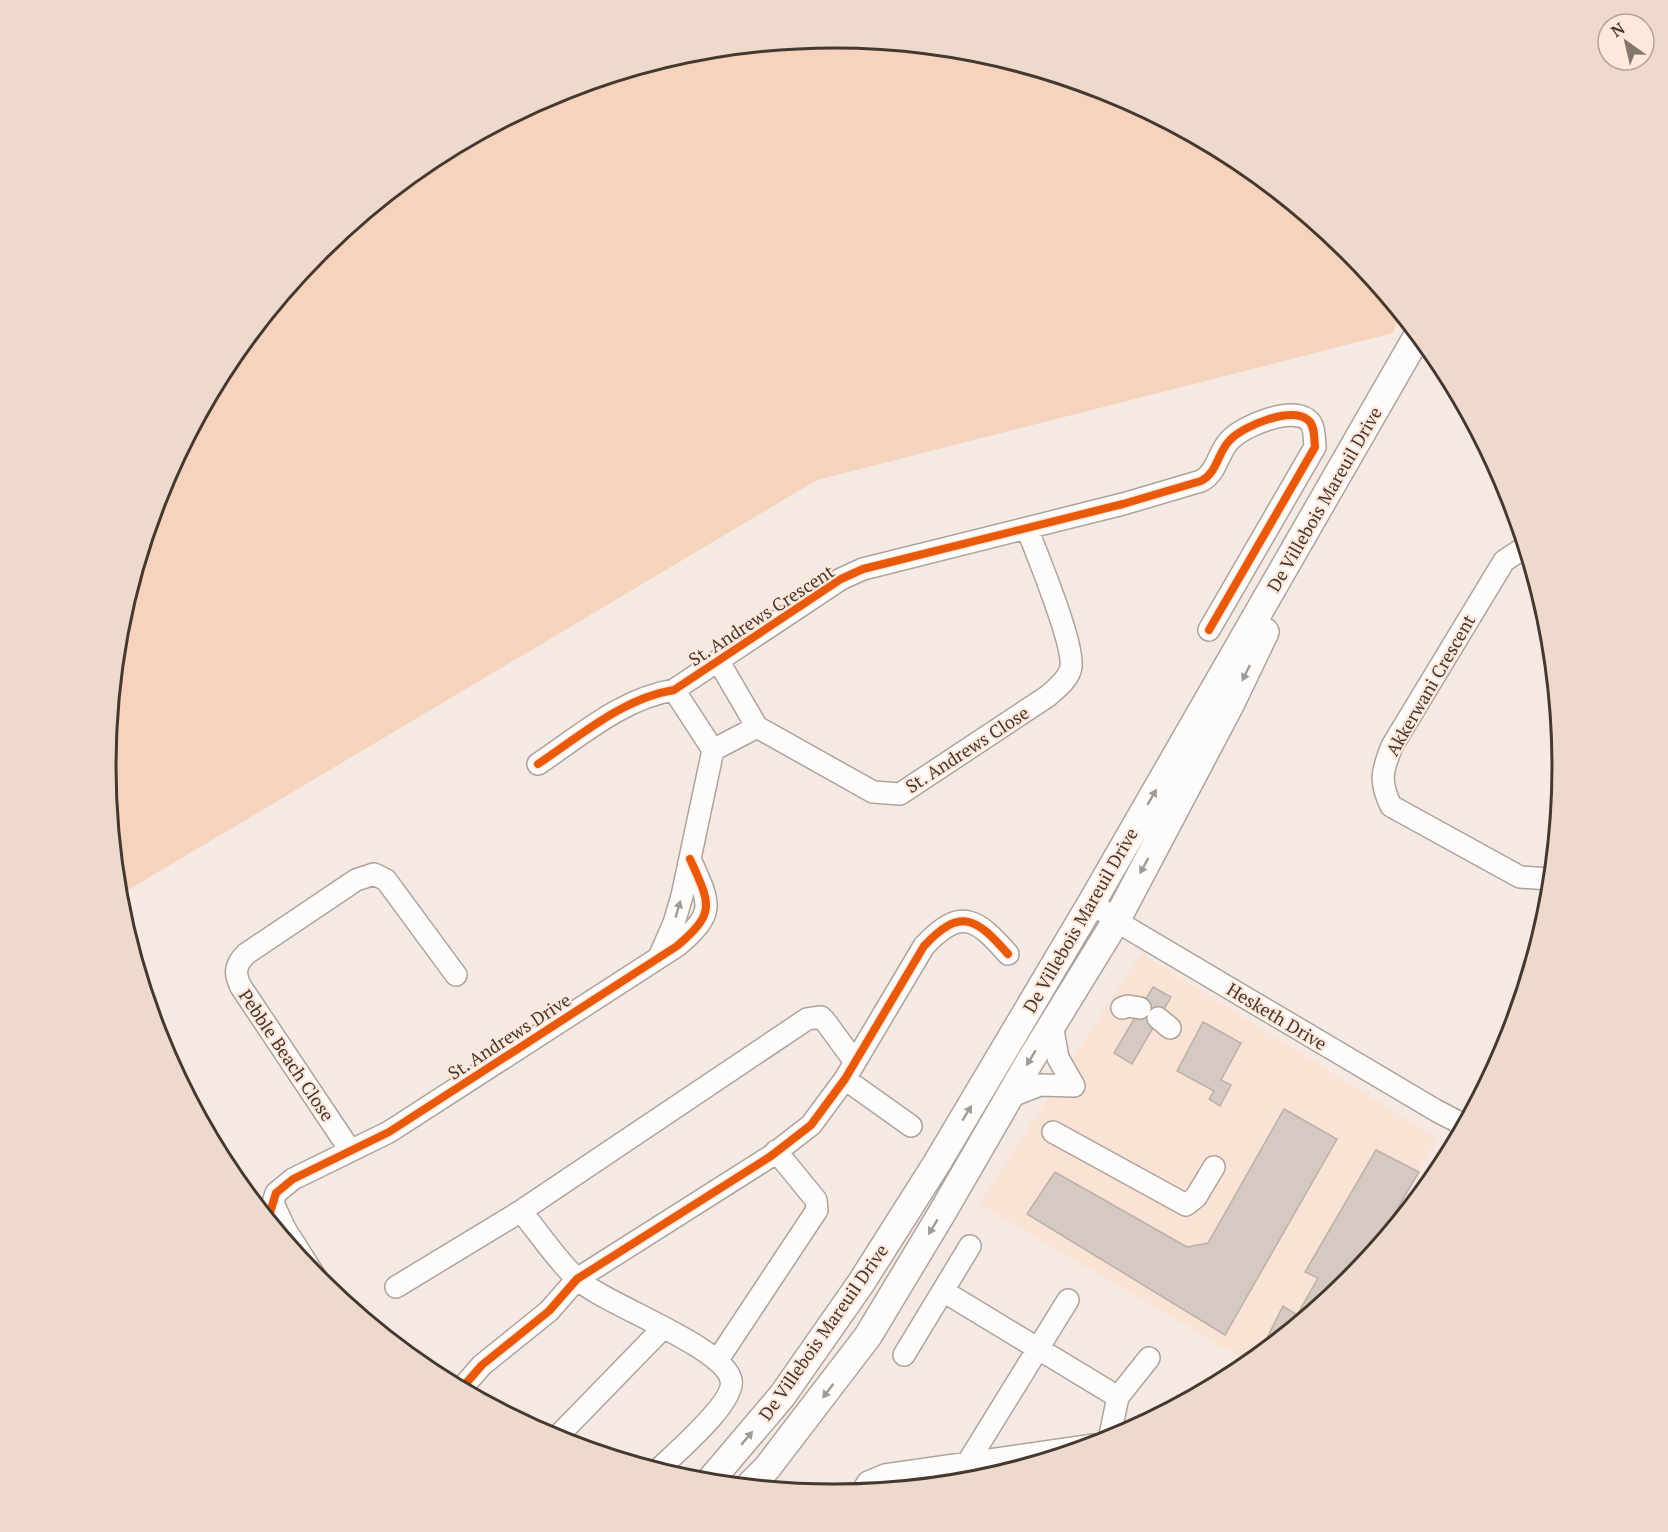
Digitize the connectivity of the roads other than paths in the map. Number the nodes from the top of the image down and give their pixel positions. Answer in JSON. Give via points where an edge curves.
{"nodes":[{"id":1,"x":1414,"y":343,"type":"edge"},
{"id":2,"x":1419,"y":350,"type":"edge"},
{"id":3,"x":1027,"y":528,"type":"junction"},
{"id":4,"x":1519,"y":551,"type":"edge"},
{"id":5,"x":1209,"y":630,"type":"dead end"},
{"id":6,"x":719,"y":662,"type":"junction"},
{"id":7,"x":674,"y":690,"type":"junction"},
{"id":8,"x":757,"y":727,"type":"junction"},
{"id":9,"x":713,"y":750,"type":"junction"},
{"id":10,"x":538,"y":764,"type":"dead end"},
{"id":11,"x":1543,"y":878,"type":"edge"},
{"id":12,"x":1092,"y":903,"type":"junction"},
{"id":13,"x":1116,"y":921,"type":"junction"},
{"id":14,"x":1008,"y":954,"type":"dead end"},
{"id":15,"x":456,"y":975,"type":"dead end"},
{"id":16,"x":1052,"y":1024,"type":"junction"},
{"id":17,"x":850,"y":1071,"type":"junction"},
{"id":18,"x":1009,"y":1097,"type":"junction"},
{"id":19,"x":1458,"y":1122,"type":"edge"},
{"id":20,"x":911,"y":1126,"type":"dead end"},
{"id":21,"x":1053,"y":1132,"type":"dead end"},
{"id":22,"x":350,"y":1150,"type":"junction"},
{"id":23,"x":776,"y":1151,"type":"junction"},
{"id":24,"x":1214,"y":1167,"type":"dead end"},
{"id":25,"x":270,"y":1211,"type":"edge"},
{"id":26,"x":522,"y":1211,"type":"junction"},
{"id":27,"x":970,"y":1246,"type":"dead end"},
{"id":28,"x":577,"y":1279,"type":"junction"},
{"id":29,"x":396,"y":1287,"type":"dead end"},
{"id":30,"x":943,"y":1291,"type":"junction"},
{"id":31,"x":1068,"y":1300,"type":"dead end"},
{"id":32,"x":663,"y":1328,"type":"junction"},
{"id":33,"x":1037,"y":1349,"type":"junction"},
{"id":34,"x":904,"y":1355,"type":"dead end"},
{"id":35,"x":1149,"y":1358,"type":"dead end"},
{"id":36,"x":717,"y":1361,"type":"junction"},
{"id":37,"x":467,"y":1383,"type":"edge"},
{"id":38,"x":1118,"y":1397,"type":"junction"},
{"id":39,"x":1112,"y":1428,"type":"edge"},
{"id":40,"x":563,"y":1431,"type":"edge"},
{"id":41,"x":1048,"y":1451,"type":"edge"},
{"id":42,"x":968,"y":1462,"type":"junction"},
{"id":43,"x":664,"y":1464,"type":"edge"},
{"id":44,"x":716,"y":1474,"type":"edge"},
{"id":45,"x":755,"y":1479,"type":"edge"},
{"id":46,"x":868,"y":1483,"type":"edge"}],
"edges":[{"from":12,"to":1,"type":"main road","name":"De Villebois Mareuil Drive","one_way":true},
{"from":2,"to":13,"type":"main road","name":"De Villebois Mareuil Drive","one_way":true,"via":[[1317,526],[1231,703]]},
{"from":3,"to":5,"type":"street","name":"St. Andrews Crescent","via":[[1123,504],[1210,476],[1230,440],[1253,424],[1294,414],[1307,419],[1312,425],[1315,447]]},
{"from":3,"to":6,"type":"street","name":"St. Andrews Crescent","via":[[863,569],[822,590]]},
{"from":3,"to":8,"type":"street","name":"St. Andrews Close","via":[[1071,667],[1048,696],[900,794],[866,789]]},
{"from":4,"to":11,"type":"street","name":"Akkerwani Crescent","via":[[1504,561],[1392,746],[1383,769],[1383,789],[1391,806],[1499,867],[1520,877]]},
{"from":6,"to":7,"type":"street","name":"St. Andrews Crescent"},
{"from":6,"to":8,"type":"street"},
{"from":7,"to":9,"type":"street"},
{"from":7,"to":10,"type":"street","name":"St. Andrews Crescent","via":[[631,703]]},
{"from":8,"to":9,"type":"street"},
{"from":9,"to":22,"type":"street","name":"St. Andrews Drive","via":[[674,923],[659,957],[389,1132]]},
{"from":12,"to":13,"type":"street","name":"Hesketh Drive"},
{"from":44,"to":12,"type":"main road","name":"De Villebois Mareuil Drive","one_way":true,"via":[[782,1396],[861,1282]]},
{"from":13,"to":16,"type":"main road","name":"De Villebois Mareuil Drive"},
{"from":13,"to":19,"type":"street","name":"Hesketh Drive"},
{"from":14,"to":17,"type":"street","via":[[984,928],[969,921],[962,920],[933,936]]},
{"from":15,"to":22,"type":"street","name":"Pebble Beach Close","via":[[386,880],[374,874],[356,880],[237,963],[236,976],[241,987]]},
{"from":16,"to":18,"type":"main road","name":"De Villebois Mareuil Drive","one_way":true},
{"from":16,"to":18,"type":"street","via":[[1058,1058],[1074,1086],[1040,1085]]},
{"from":17,"to":20,"type":"street"},
{"from":17,"to":23,"type":"street","via":[[817,1118]]},
{"from":17,"to":26,"type":"street","via":[[825,1021],[821,1017],[807,1019]]},
{"from":18,"to":45,"type":"main road","name":"De Villebois Mareuil Drive","one_way":true,"via":[[868,1336]]},
{"from":21,"to":24,"type":"street","via":[[1186,1205],[1196,1197]]},
{"from":22,"to":25,"type":"street","name":"St. Andrews Drive","via":[[293,1179],[276,1193]]},
{"from":23,"to":28,"type":"street"},
{"from":23,"to":36,"type":"street","via":[[816,1200],[817,1210]]},
{"from":26,"to":28,"type":"street"},
{"from":26,"to":29,"type":"street"},
{"from":27,"to":30,"type":"street"},
{"from":28,"to":32,"type":"street"},
{"from":28,"to":37,"type":"street","via":[[549,1311],[482,1365]]},
{"from":30,"to":33,"type":"street"},
{"from":30,"to":34,"type":"street"},
{"from":31,"to":33,"type":"street"},
{"from":32,"to":36,"type":"street"},
{"from":32,"to":40,"type":"street"},
{"from":33,"to":38,"type":"street"},
{"from":33,"to":42,"type":"street"},
{"from":35,"to":38,"type":"street"},
{"from":36,"to":43,"type":"street","via":[[731,1380],[728,1395],[722,1406]]},
{"from":38,"to":39,"type":"street"},
{"from":41,"to":42,"type":"street"},
{"from":42,"to":46,"type":"street"}]}
